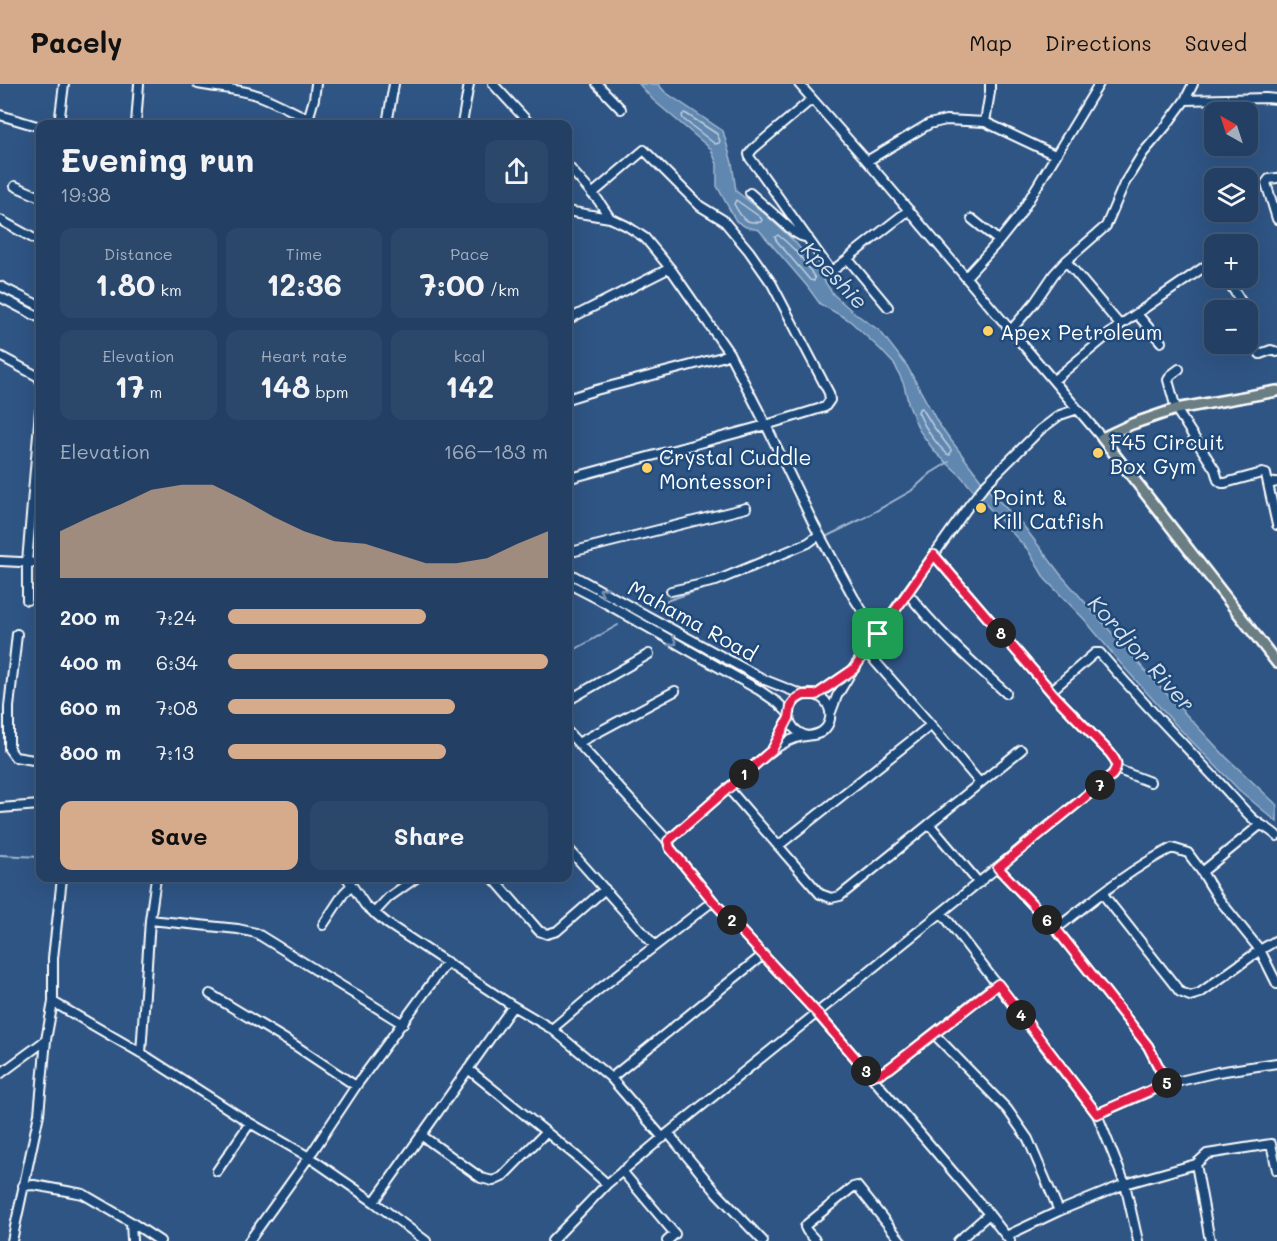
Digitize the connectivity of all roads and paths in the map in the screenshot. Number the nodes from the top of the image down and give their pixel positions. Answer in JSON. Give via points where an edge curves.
{"nodes":[{"id":1,"x":64,"y":84,"type":"edge"},
{"id":2,"x":139,"y":84,"type":"edge"},
{"id":3,"x":198,"y":84,"type":"edge"},
{"id":4,"x":316,"y":84,"type":"edge"},
{"id":5,"x":394,"y":84,"type":"edge"},
{"id":6,"x":469,"y":84,"type":"edge"},
{"id":7,"x":597,"y":84,"type":"edge"},
{"id":8,"x":799,"y":84,"type":"edge"},
{"id":9,"x":990,"y":84,"type":"edge"},
{"id":10,"x":1099,"y":84,"type":"edge"},
{"id":11,"x":1193,"y":84,"type":"edge"},
{"id":12,"x":210,"y":85,"type":"edge"},
{"id":13,"x":497,"y":85,"type":"edge"},
{"id":14,"x":812,"y":99,"type":"junction"},
{"id":15,"x":1277,"y":99,"type":"edge"},
{"id":16,"x":1185,"y":100,"type":"junction"},
{"id":17,"x":621,"y":110,"type":"dead end"},
{"id":18,"x":0,"y":115,"type":"edge"},
{"id":19,"x":60,"y":120,"type":"edge"},
{"id":20,"x":136,"y":120,"type":"edge"},
{"id":21,"x":305,"y":120,"type":"edge"},
{"id":22,"x":309,"y":120,"type":"edge"},
{"id":23,"x":388,"y":120,"type":"edge"},
{"id":24,"x":463,"y":120,"type":"edge"},
{"id":25,"x":527,"y":120,"type":"edge"},
{"id":26,"x":985,"y":122,"type":"junction"},
{"id":27,"x":36,"y":126,"type":"edge"},
{"id":28,"x":1055,"y":155,"type":"junction"},
{"id":29,"x":867,"y":161,"type":"junction"},
{"id":30,"x":572,"y":171,"type":"edge"},
{"id":31,"x":1277,"y":178,"type":"edge"},
{"id":32,"x":15,"y":186,"type":"dead end"},
{"id":33,"x":750,"y":193,"type":"dead end"},
{"id":34,"x":592,"y":194,"type":"junction"},
{"id":35,"x":36,"y":195,"type":"edge"},
{"id":36,"x":909,"y":210,"type":"junction"},
{"id":37,"x":572,"y":212,"type":"edge"},
{"id":38,"x":610,"y":219,"type":"junction"},
{"id":39,"x":972,"y":219,"type":"dead end"},
{"id":40,"x":1277,"y":219,"type":"edge"},
{"id":41,"x":0,"y":220,"type":"edge"},
{"id":42,"x":808,"y":238,"type":"junction"},
{"id":43,"x":36,"y":240,"type":"edge"},
{"id":44,"x":999,"y":241,"type":"junction"},
{"id":45,"x":848,"y":259,"type":"junction"},
{"id":46,"x":1066,"y":261,"type":"junction"},
{"id":47,"x":1204,"y":267,"type":"edge"},
{"id":48,"x":670,"y":268,"type":"junction"},
{"id":49,"x":966,"y":277,"type":"junction"},
{"id":50,"x":0,"y":286,"type":"edge"},
{"id":51,"x":0,"y":297,"type":"edge"},
{"id":52,"x":36,"y":304,"type":"edge"},
{"id":53,"x":888,"y":307,"type":"dead end"},
{"id":54,"x":1137,"y":314,"type":"junction"},
{"id":55,"x":36,"y":316,"type":"edge"},
{"id":56,"x":572,"y":317,"type":"edge"},
{"id":57,"x":1120,"y":325,"type":"junction"},
{"id":58,"x":1011,"y":330,"type":"junction"},
{"id":59,"x":1161,"y":342,"type":"dead end"},
{"id":60,"x":1277,"y":352,"type":"edge"},
{"id":61,"x":729,"y":353,"type":"junction"},
{"id":62,"x":1260,"y":354,"type":"dead end"},
{"id":63,"x":0,"y":356,"type":"edge"},
{"id":64,"x":1179,"y":369,"type":"dead end"},
{"id":65,"x":36,"y":375,"type":"edge"},
{"id":66,"x":1054,"y":380,"type":"junction"},
{"id":67,"x":1277,"y":391,"type":"edge"},
{"id":68,"x":572,"y":398,"type":"edge"},
{"id":69,"x":1077,"y":409,"type":"junction"},
{"id":70,"x":1176,"y":409,"type":"junction"},
{"id":71,"x":766,"y":425,"type":"junction"},
{"id":72,"x":1102,"y":438,"type":"junction"},
{"id":73,"x":36,"y":457,"type":"edge"},
{"id":74,"x":572,"y":477,"type":"edge"},
{"id":75,"x":1273,"y":483,"type":"edge"},
{"id":76,"x":746,"y":508,"type":"dead end"},
{"id":77,"x":1277,"y":525,"type":"edge"},
{"id":78,"x":820,"y":536,"type":"junction"},
{"id":79,"x":572,"y":552,"type":"edge"},
{"id":80,"x":934,"y":555,"type":"junction"},
{"id":81,"x":0,"y":561,"type":"edge"},
{"id":82,"x":27,"y":562,"type":"junction"},
{"id":83,"x":36,"y":563,"type":"edge"},
{"id":84,"x":572,"y":575,"type":"edge"},
{"id":85,"x":572,"y":586,"type":"edge"},
{"id":86,"x":671,"y":591,"type":"dead end"},
{"id":87,"x":907,"y":592,"type":"junction"},
{"id":88,"x":27,"y":600,"type":"dead end"},
{"id":89,"x":17,"y":634,"type":"dead end"},
{"id":90,"x":878,"y":634,"type":"junction"},
{"id":91,"x":866,"y":651,"type":"junction"},
{"id":92,"x":649,"y":654,"type":"dead end"},
{"id":93,"x":1277,"y":663,"type":"edge"},
{"id":94,"x":854,"y":669,"type":"junction"},
{"id":95,"x":675,"y":691,"type":"dead end"},
{"id":96,"x":1051,"y":691,"type":"junction"},
{"id":97,"x":1006,"y":693,"type":"dead end"},
{"id":98,"x":803,"y":695,"type":"junction"},
{"id":99,"x":816,"y":695,"type":"junction"},
{"id":100,"x":572,"y":698,"type":"edge"},
{"id":101,"x":831,"y":712,"type":"junction"},
{"id":102,"x":789,"y":716,"type":"junction"},
{"id":103,"x":931,"y":725,"type":"junction"},
{"id":104,"x":572,"y":736,"type":"edge"},
{"id":105,"x":807,"y":736,"type":"junction"},
{"id":106,"x":578,"y":743,"type":"junction"},
{"id":107,"x":772,"y":750,"type":"junction"},
{"id":108,"x":1021,"y":750,"type":"dead end"},
{"id":109,"x":36,"y":760,"type":"edge"},
{"id":110,"x":1116,"y":769,"type":"junction"},
{"id":111,"x":1150,"y":782,"type":"dead end"},
{"id":112,"x":980,"y":783,"type":"junction"},
{"id":113,"x":728,"y":788,"type":"junction"},
{"id":114,"x":36,"y":805,"type":"edge"},
{"id":115,"x":0,"y":808,"type":"edge"},
{"id":116,"x":929,"y":824,"type":"junction"},
{"id":117,"x":1260,"y":825,"type":"junction"},
{"id":118,"x":1277,"y":836,"type":"edge"},
{"id":119,"x":668,"y":841,"type":"junction"},
{"id":120,"x":778,"y":846,"type":"junction"},
{"id":121,"x":572,"y":853,"type":"edge"},
{"id":122,"x":998,"y":868,"type":"junction"},
{"id":123,"x":1202,"y":872,"type":"junction"},
{"id":124,"x":62,"y":882,"type":"edge"},
{"id":125,"x":155,"y":882,"type":"edge"},
{"id":126,"x":349,"y":882,"type":"edge"},
{"id":127,"x":410,"y":882,"type":"edge"},
{"id":128,"x":496,"y":882,"type":"edge"},
{"id":129,"x":979,"y":883,"type":"junction"},
{"id":130,"x":351,"y":885,"type":"junction"},
{"id":131,"x":605,"y":889,"type":"junction"},
{"id":132,"x":1102,"y":892,"type":"junction"},
{"id":133,"x":713,"y":901,"type":"junction"},
{"id":134,"x":374,"y":913,"type":"junction"},
{"id":135,"x":942,"y":913,"type":"junction"},
{"id":136,"x":150,"y":920,"type":"junction"},
{"id":137,"x":323,"y":925,"type":"dead end"},
{"id":138,"x":1056,"y":929,"type":"junction"},
{"id":139,"x":1277,"y":940,"type":"edge"},
{"id":140,"x":655,"y":946,"type":"junction"},
{"id":141,"x":1260,"y":950,"type":"junction"},
{"id":142,"x":764,"y":954,"type":"junction"},
{"id":143,"x":447,"y":962,"type":"junction"},
{"id":144,"x":998,"y":984,"type":"junction"},
{"id":145,"x":1277,"y":984,"type":"edge"},
{"id":146,"x":210,"y":994,"type":"dead end"},
{"id":147,"x":53,"y":1002,"type":"junction"},
{"id":148,"x":513,"y":1006,"type":"junction"},
{"id":149,"x":817,"y":1013,"type":"junction"},
{"id":150,"x":403,"y":1024,"type":"junction"},
{"id":151,"x":552,"y":1029,"type":"junction"},
{"id":152,"x":934,"y":1034,"type":"junction"},
{"id":153,"x":46,"y":1040,"type":"junction"},
{"id":154,"x":141,"y":1053,"type":"junction"},
{"id":155,"x":1277,"y":1063,"type":"edge"},
{"id":156,"x":468,"y":1069,"type":"junction"},
{"id":157,"x":0,"y":1074,"type":"edge"},
{"id":158,"x":871,"y":1076,"type":"junction"},
{"id":159,"x":610,"y":1078,"type":"junction"},
{"id":160,"x":1167,"y":1083,"type":"junction"},
{"id":161,"x":357,"y":1086,"type":"junction"},
{"id":162,"x":1097,"y":1114,"type":"junction"},
{"id":163,"x":250,"y":1123,"type":"junction"},
{"id":164,"x":546,"y":1132,"type":"junction"},
{"id":165,"x":421,"y":1135,"type":"junction"},
{"id":166,"x":665,"y":1135,"type":"junction"},
{"id":167,"x":309,"y":1157,"type":"junction"},
{"id":168,"x":1196,"y":1164,"type":"junction"},
{"id":169,"x":1277,"y":1170,"type":"edge"},
{"id":170,"x":217,"y":1171,"type":"dead end"},
{"id":171,"x":622,"y":1171,"type":"junction"},
{"id":172,"x":607,"y":1184,"type":"junction"},
{"id":173,"x":1125,"y":1184,"type":"junction"},
{"id":174,"x":23,"y":1186,"type":"junction"},
{"id":175,"x":374,"y":1202,"type":"junction"},
{"id":176,"x":1059,"y":1211,"type":"junction"},
{"id":177,"x":989,"y":1214,"type":"junction"},
{"id":178,"x":131,"y":1222,"type":"junction"},
{"id":179,"x":1008,"y":1239,"type":"edge"},
{"id":180,"x":12,"y":1241,"type":"edge"},
{"id":181,"x":132,"y":1241,"type":"edge"},
{"id":182,"x":160,"y":1241,"type":"edge"},
{"id":183,"x":249,"y":1241,"type":"edge"},
{"id":184,"x":426,"y":1241,"type":"edge"},
{"id":185,"x":552,"y":1241,"type":"edge"},
{"id":186,"x":667,"y":1241,"type":"edge"},
{"id":187,"x":763,"y":1241,"type":"edge"},
{"id":188,"x":816,"y":1241,"type":"edge"},
{"id":189,"x":901,"y":1241,"type":"edge"},
{"id":190,"x":958,"y":1241,"type":"edge"},
{"id":191,"x":1138,"y":1241,"type":"edge"},
{"id":192,"x":1210,"y":1241,"type":"edge"}],
"edges":[{"from":1,"to":19,"type":"street"},
{"from":2,"to":20,"type":"street"},
{"from":3,"to":12,"type":"street"},
{"from":4,"to":22,"type":"street"},
{"from":5,"to":23,"type":"street"},
{"from":6,"to":24,"type":"street"},
{"from":7,"to":17,"type":"street"},
{"from":8,"to":14,"type":"street"},
{"from":9,"to":26,"type":"street"},
{"from":10,"to":28,"type":"street"},
{"from":11,"to":16,"type":"street"},
{"from":12,"to":21,"type":"street","via":[[276,102]]},
{"from":13,"to":25,"type":"street"},
{"from":14,"to":29,"type":"street"},
{"from":14,"to":42,"type":"street","via":[[749,154]]},
{"from":15,"to":16,"type":"street"},
{"from":16,"to":46,"type":"street","via":[[1143,153],[1106,226]]},
{"from":18,"to":27,"type":"street"},
{"from":26,"to":28,"type":"street"},
{"from":26,"to":29,"type":"street","via":[[946,120],[930,124]]},
{"from":28,"to":44,"type":"street","via":[[1019,216]]},
{"from":29,"to":36,"type":"street"},
{"from":30,"to":34,"type":"street"},
{"from":31,"to":40,"type":"street","via":[[1266,183]]},
{"from":32,"to":35,"type":"street"},
{"from":33,"to":42,"type":"street","via":[[794,232]]},
{"from":34,"to":38,"type":"street"},
{"from":34,"to":71,"type":"street","via":[[644,150],[700,206],[723,220],[749,251],[772,284],[830,400],[825,406]]},
{"from":36,"to":45,"type":"street"},
{"from":36,"to":49,"type":"street"},
{"from":37,"to":38,"type":"street"},
{"from":38,"to":48,"type":"street","via":[[645,238]]},
{"from":39,"to":44,"type":"street"},
{"from":41,"to":43,"type":"street"},
{"from":42,"to":45,"type":"street","via":[[829,268],[833,270]]},
{"from":44,"to":49,"type":"street"},
{"from":45,"to":53,"type":"street"},
{"from":46,"to":57,"type":"street"},
{"from":46,"to":58,"type":"street"},
{"from":47,"to":54,"type":"street"},
{"from":48,"to":56,"type":"street"},
{"from":48,"to":61,"type":"street"},
{"from":49,"to":58,"type":"street"},
{"from":50,"to":52,"type":"street"},
{"from":51,"to":55,"type":"street"},
{"from":54,"to":57,"type":"street"},
{"from":54,"to":59,"type":"street"},
{"from":57,"to":66,"type":"street"},
{"from":58,"to":66,"type":"street"},
{"from":60,"to":62,"type":"street"},
{"from":61,"to":68,"type":"street"},
{"from":61,"to":71,"type":"street"},
{"from":63,"to":65,"type":"street"},
{"from":64,"to":70,"type":"street","via":[[1168,380]]},
{"from":66,"to":69,"type":"street"},
{"from":67,"to":70,"type":"main road"},
{"from":69,"to":72,"type":"street"},
{"from":69,"to":80,"type":"street","via":[[1052,420],[1004,464]]},
{"from":70,"to":72,"type":"main road"},
{"from":70,"to":75,"type":"street","via":[[1218,480],[1222,483],[1262,473]]},
{"from":71,"to":74,"type":"street"},
{"from":71,"to":78,"type":"street"},
{"from":72,"to":93,"type":"main road"},
{"from":73,"to":82,"type":"street"},
{"from":75,"to":77,"type":"street"},
{"from":76,"to":79,"type":"street"},
{"from":78,"to":86,"type":"street","via":[[716,580]]},
{"from":78,"to":90,"type":"street"},
{"from":80,"to":87,"type":"street"},
{"from":80,"to":96,"type":"street"},
{"from":81,"to":82,"type":"street"},
{"from":82,"to":83,"type":"street"},
{"from":82,"to":88,"type":"street"},
{"from":98,"to":84,"type":"street","name":"Mahama Road","one_way":true,"via":[[765,681]]},
{"from":85,"to":102,"type":"street","name":"Mahama Road","one_way":true,"via":[[759,690]]},
{"from":87,"to":90,"type":"street"},
{"from":87,"to":97,"type":"street","via":[[937,629]]},
{"from":89,"to":109,"type":"street","via":[[9,749],[15,757]]},
{"from":90,"to":91,"type":"street"},
{"from":91,"to":94,"type":"street"},
{"from":91,"to":103,"type":"street"},
{"from":92,"to":100,"type":"street"},
{"from":94,"to":99,"type":"street"},
{"from":94,"to":101,"type":"street"},
{"from":95,"to":106,"type":"street"},
{"from":96,"to":110,"type":"street","via":[[1110,753]]},
{"from":96,"to":117,"type":"street","via":[[1095,653],[1100,653]]},
{"from":98,"to":99,"type":"street"},
{"from":98,"to":102,"type":"street","via":[[791,706]]},
{"from":99,"to":101,"type":"street"},
{"from":101,"to":105,"type":"street","via":[[822,732]]},
{"from":102,"to":105,"type":"street","via":[[795,730]]},
{"from":102,"to":107,"type":"street"},
{"from":103,"to":112,"type":"street"},
{"from":103,"to":120,"type":"street"},
{"from":104,"to":106,"type":"street"},
{"from":105,"to":107,"type":"street"},
{"from":106,"to":119,"type":"street"},
{"from":107,"to":113,"type":"street"},
{"from":108,"to":112,"type":"street"},
{"from":110,"to":111,"type":"street"},
{"from":110,"to":122,"type":"street"},
{"from":112,"to":116,"type":"street"},
{"from":113,"to":119,"type":"street"},
{"from":113,"to":120,"type":"street"},
{"from":114,"to":115,"type":"street"},
{"from":116,"to":120,"type":"street","via":[[840,896],[831,898],[820,894]]},
{"from":116,"to":129,"type":"street"},
{"from":117,"to":118,"type":"street"},
{"from":117,"to":123,"type":"street"},
{"from":119,"to":133,"type":"street"},
{"from":121,"to":131,"type":"street"},
{"from":122,"to":129,"type":"street"},
{"from":122,"to":138,"type":"street"},
{"from":123,"to":132,"type":"street","via":[[1188,853],[1172,848]]},
{"from":123,"to":141,"type":"street"},
{"from":124,"to":147,"type":"street","via":[[53,958]]},
{"from":125,"to":136,"type":"street"},
{"from":126,"to":130,"type":"street"},
{"from":127,"to":134,"type":"street"},
{"from":128,"to":131,"type":"street","via":[[539,931],[547,934]]},
{"from":129,"to":135,"type":"street"},
{"from":130,"to":134,"type":"street"},
{"from":130,"to":137,"type":"street"},
{"from":131,"to":140,"type":"street"},
{"from":132,"to":138,"type":"street"},
{"from":132,"to":141,"type":"street","via":[[1180,992],[1190,996]]},
{"from":133,"to":140,"type":"street"},
{"from":133,"to":142,"type":"street"},
{"from":134,"to":143,"type":"street"},
{"from":135,"to":144,"type":"street"},
{"from":135,"to":149,"type":"street"},
{"from":136,"to":150,"type":"street","via":[[256,933]]},
{"from":136,"to":154,"type":"street"},
{"from":138,"to":160,"type":"street","via":[[1148,1046]]},
{"from":139,"to":141,"type":"street"},
{"from":140,"to":151,"type":"street"},
{"from":141,"to":145,"type":"street"},
{"from":142,"to":149,"type":"street"},
{"from":142,"to":159,"type":"street"},
{"from":143,"to":148,"type":"street"},
{"from":143,"to":150,"type":"street"},
{"from":144,"to":152,"type":"street"},
{"from":144,"to":162,"type":"street"},
{"from":146,"to":161,"type":"street"},
{"from":147,"to":153,"type":"street"},
{"from":147,"to":154,"type":"street"},
{"from":148,"to":151,"type":"street"},
{"from":148,"to":156,"type":"street"},
{"from":149,"to":158,"type":"street"},
{"from":149,"to":166,"type":"street"},
{"from":150,"to":161,"type":"street"},
{"from":151,"to":159,"type":"street"},
{"from":152,"to":158,"type":"street","via":[[890,1068]]},
{"from":152,"to":176,"type":"street","via":[[1007,1109],[1028,1139]]},
{"from":153,"to":157,"type":"street"},
{"from":153,"to":174,"type":"street","via":[[39,1114]]},
{"from":154,"to":163,"type":"street"},
{"from":155,"to":160,"type":"street"},
{"from":156,"to":164,"type":"street"},
{"from":156,"to":165,"type":"street"},
{"from":158,"to":177,"type":"street"},
{"from":159,"to":166,"type":"street"},
{"from":160,"to":162,"type":"street"},
{"from":161,"to":167,"type":"street"},
{"from":162,"to":173,"type":"street"},
{"from":163,"to":167,"type":"street"},
{"from":163,"to":170,"type":"street"},
{"from":164,"to":165,"type":"street","via":[[502,1177],[493,1181],[481,1178]]},
{"from":164,"to":172,"type":"street"},
{"from":165,"to":175,"type":"street"},
{"from":166,"to":171,"type":"street"},
{"from":166,"to":187,"type":"street"},
{"from":167,"to":175,"type":"street"},
{"from":167,"to":183,"type":"street"},
{"from":168,"to":169,"type":"street","via":[[1206,1154],[1271,1144]]},
{"from":168,"to":173,"type":"street"},
{"from":168,"to":192,"type":"street"},
{"from":171,"to":172,"type":"street"},
{"from":171,"to":186,"type":"street","via":[[675,1234]]},
{"from":172,"to":185,"type":"street"},
{"from":173,"to":176,"type":"street"},
{"from":173,"to":191,"type":"street"},
{"from":174,"to":178,"type":"street","via":[[83,1194]]},
{"from":174,"to":180,"type":"street"},
{"from":175,"to":184,"type":"street"},
{"from":176,"to":179,"type":"street"},
{"from":177,"to":179,"type":"street"},
{"from":177,"to":190,"type":"street"},
{"from":178,"to":181,"type":"street"},
{"from":178,"to":182,"type":"street"},
{"from":188,"to":189,"type":"street","via":[[807,1231],[807,1224],[857,1186]]}]}
